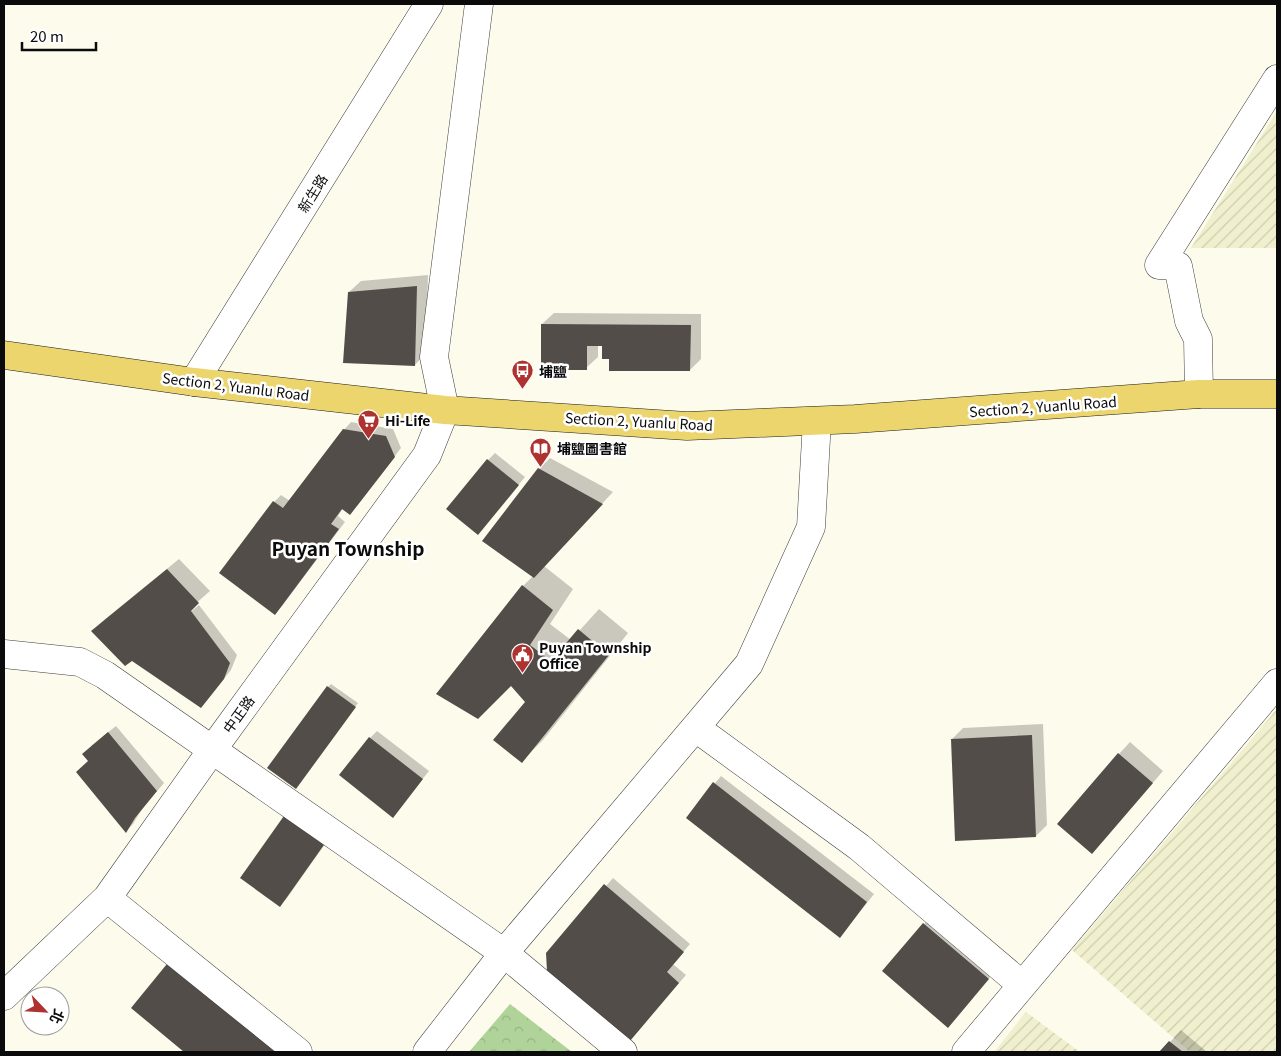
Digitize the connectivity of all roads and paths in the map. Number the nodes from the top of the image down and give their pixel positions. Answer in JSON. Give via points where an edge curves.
{"nodes":[{"id":1,"x":429,"y":4,"type":"edge"},
{"id":2,"x":479,"y":4,"type":"edge"},
{"id":3,"x":1277,"y":79,"type":"edge"},
{"id":4,"x":4,"y":355,"type":"edge"},
{"id":5,"x":194,"y":382,"type":"junction"},
{"id":6,"x":1199,"y":394,"type":"junction"},
{"id":7,"x":1277,"y":394,"type":"edge"},
{"id":8,"x":445,"y":410,"type":"junction"},
{"id":9,"x":817,"y":421,"type":"junction"},
{"id":10,"x":4,"y":654,"type":"edge"},
{"id":11,"x":1277,"y":683,"type":"edge"},
{"id":12,"x":696,"y":728,"type":"junction"},
{"id":13,"x":212,"y":750,"type":"junction"},
{"id":14,"x":107,"y":898,"type":"junction"},
{"id":15,"x":504,"y":953,"type":"junction"},
{"id":16,"x":1022,"y":986,"type":"junction"},
{"id":17,"x":4,"y":996,"type":"edge"},
{"id":18,"x":298,"y":1052,"type":"edge"},
{"id":19,"x":428,"y":1052,"type":"edge"},
{"id":20,"x":623,"y":1052,"type":"edge"},
{"id":21,"x":966,"y":1052,"type":"edge"}],
"edges":[{"from":1,"to":5,"type":"street","name":"新生路"},
{"from":2,"to":8,"type":"street","via":[[434,356]]},
{"from":3,"to":6,"type":"street","via":[[1160,266],[1178,266],[1189,321],[1198,339]]},
{"from":4,"to":5,"type":"main road","name":"Section 2, Yuanlu Road"},
{"from":5,"to":8,"type":"main road","name":"Section 2, Yuanlu Road"},
{"from":6,"to":7,"type":"main road","name":"Section 2, Yuanlu Road"},
{"from":6,"to":9,"type":"main road","name":"Section 2, Yuanlu Road"},
{"from":8,"to":9,"type":"main road","name":"Section 2, Yuanlu Road","via":[[687,426]]},
{"from":8,"to":13,"type":"street","name":"中正路","via":[[427,455]]},
{"from":9,"to":12,"type":"street","via":[[811,527],[749,664]]},
{"from":10,"to":13,"type":"street","via":[[80,662],[105,675]]},
{"from":11,"to":16,"type":"street"},
{"from":12,"to":15,"type":"street"},
{"from":12,"to":16,"type":"street","via":[[859,847]]},
{"from":13,"to":14,"type":"street","name":"中正路"},
{"from":13,"to":15,"type":"street"},
{"from":14,"to":17,"type":"street","name":"中正路"},
{"from":14,"to":18,"type":"street"},
{"from":15,"to":19,"type":"street"},
{"from":15,"to":20,"type":"street"},
{"from":16,"to":21,"type":"street"}]}
